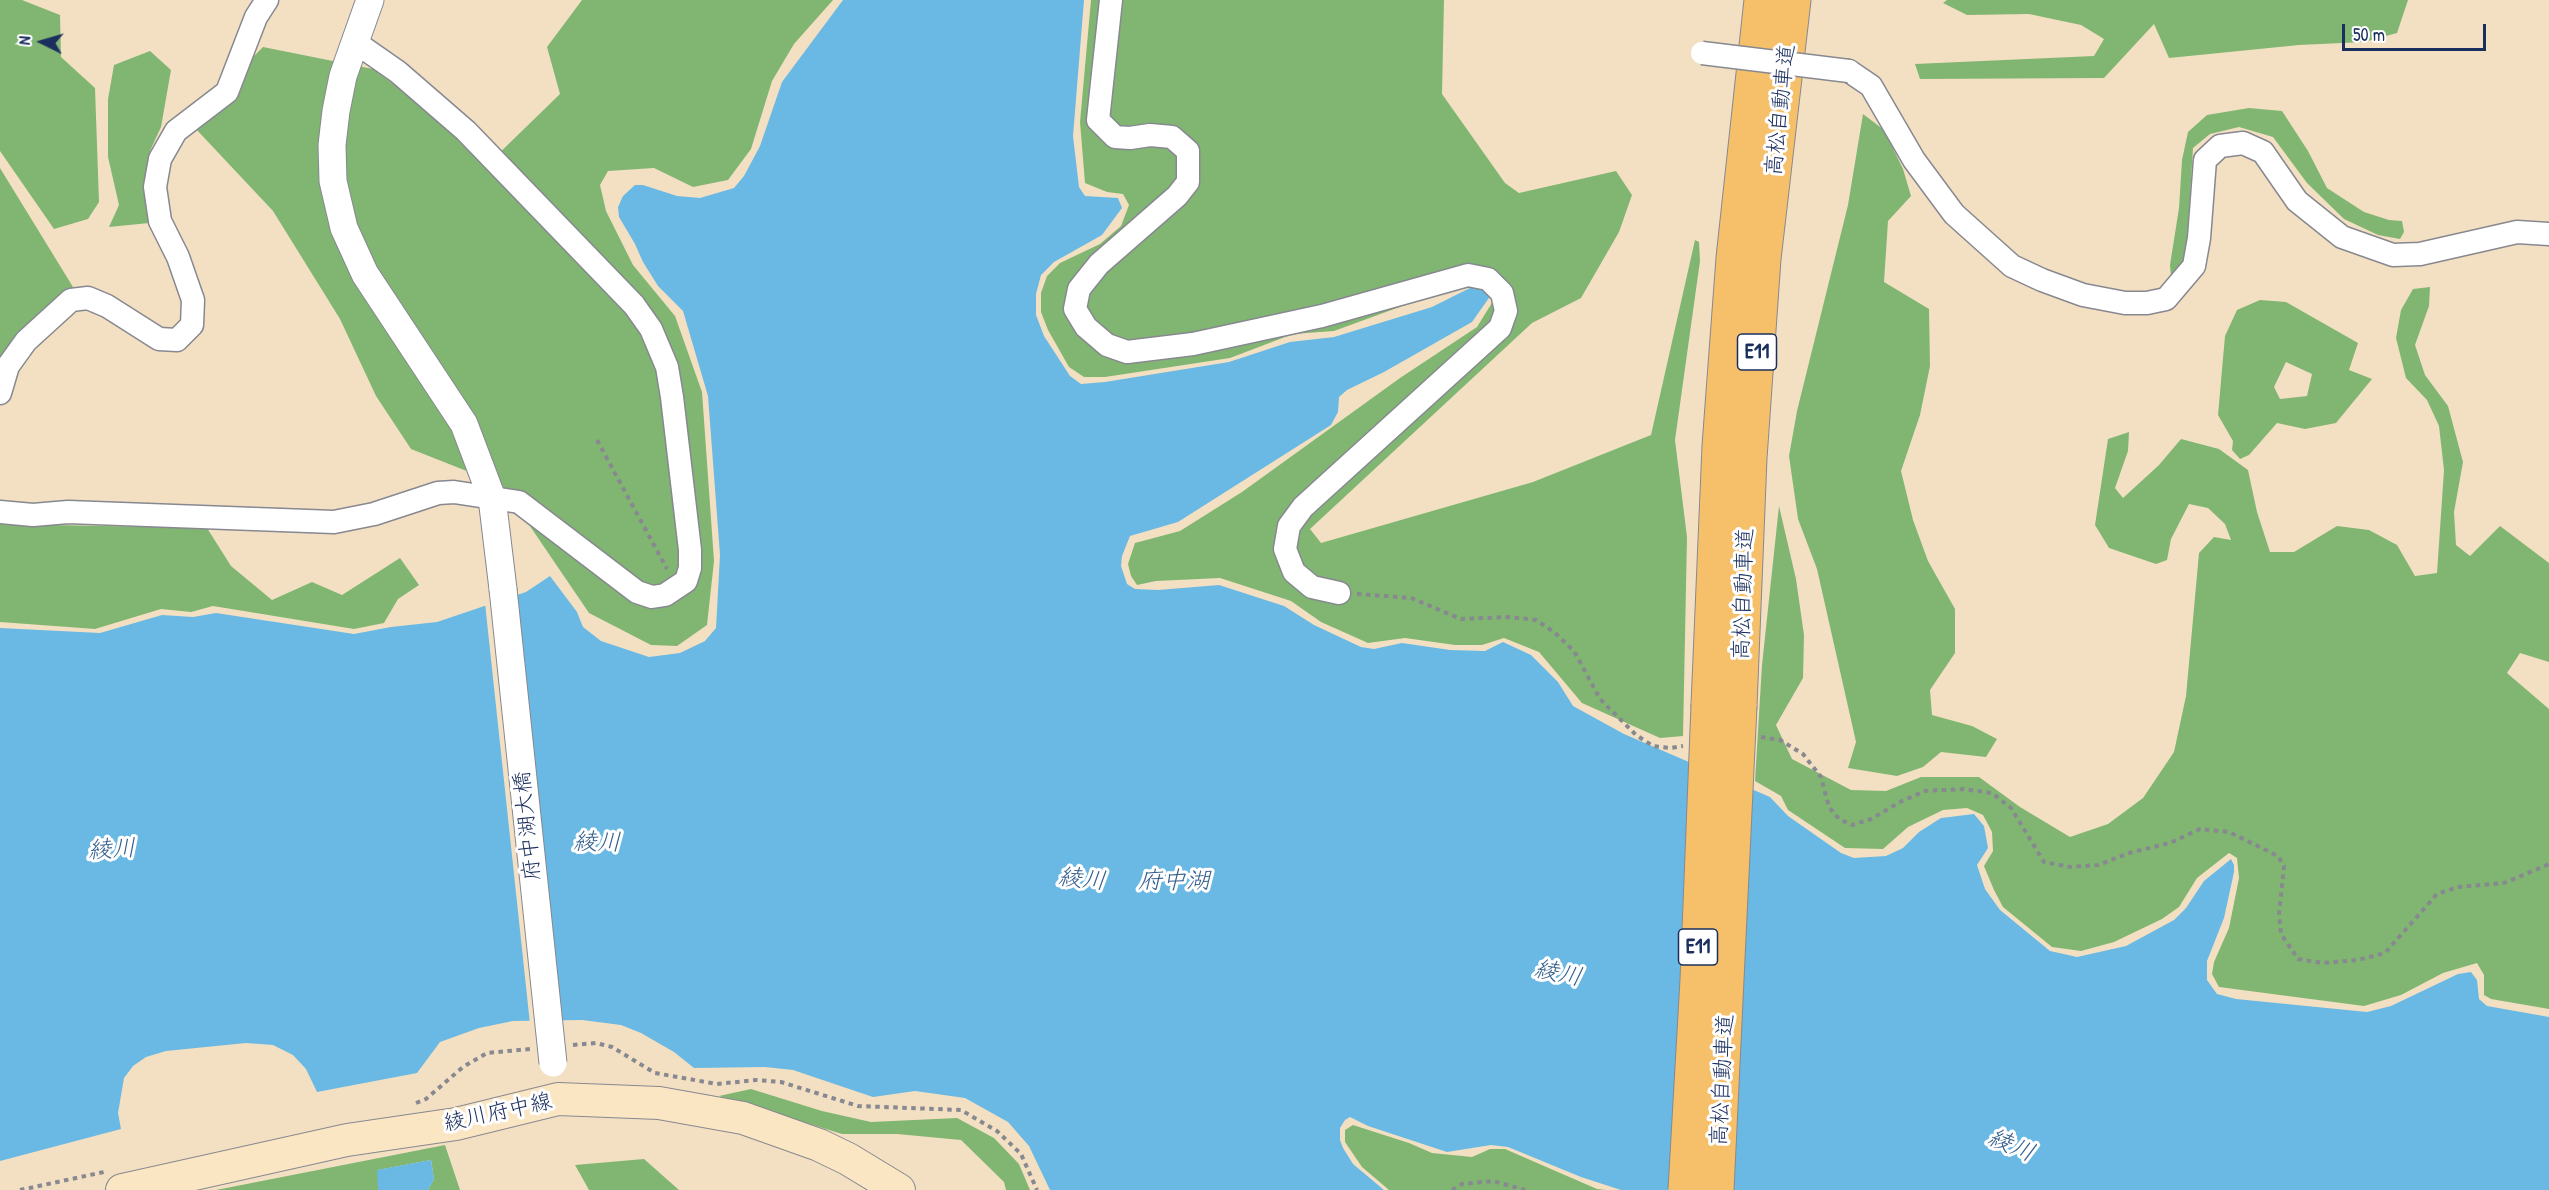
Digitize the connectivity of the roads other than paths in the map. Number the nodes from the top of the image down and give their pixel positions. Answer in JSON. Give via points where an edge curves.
{"nodes":[{"id":1,"x":267,"y":0,"type":"edge"},
{"id":2,"x":370,"y":0,"type":"edge"},
{"id":3,"x":1111,"y":0,"type":"edge"},
{"id":4,"x":1761,"y":0,"type":"edge"},
{"id":5,"x":1794,"y":0,"type":"edge"},
{"id":6,"x":355,"y":42,"type":"junction"},
{"id":7,"x":1702,"y":53,"type":"dead end"},
{"id":8,"x":2549,"y":234,"type":"edge"},
{"id":9,"x":0,"y":393,"type":"edge"},
{"id":10,"x":492,"y":498,"type":"junction"},
{"id":11,"x":0,"y":512,"type":"edge"},
{"id":12,"x":1339,"y":593,"type":"road end"},
{"id":13,"x":558,"y":1099,"type":"junction"},
{"id":14,"x":122,"y":1190,"type":"edge"},
{"id":15,"x":899,"y":1190,"type":"edge"},
{"id":16,"x":1685,"y":1190,"type":"edge"},
{"id":17,"x":1717,"y":1190,"type":"edge"}],
"edges":[{"from":1,"to":9,"type":"street","via":[[256,17],[227,92],[176,131],[160,159],[155,187],[160,221],[193,300],[192,325],[177,340],[159,339],[88,298],[71,300],[26,341],[8,366]]},
{"from":2,"to":6,"type":"street","name":"府中湖大橋"},
{"from":3,"to":12,"type":"street","via":[[1098,120],[1115,137],[1172,137],[1188,151],[1188,182],[1100,264],[1079,289],[1076,309],[1086,327],[1107,345],[1127,352],[1192,344],[1323,316],[1468,276],[1488,279],[1502,293],[1506,312],[1500,328],[1303,507],[1289,526],[1285,549],[1294,572],[1312,587]]},
{"from":4,"to":16,"type":"highway","name":"高松自動車道","number":"E11","bridge":true,"via":[[1732,269],[1719,446]]},
{"from":5,"to":17,"type":"highway","name":"高松自動車道","number":"E11","bridge":true,"via":[[1762,283],[1750,458]]},
{"from":6,"to":10,"type":"street","name":"府中湖大橋","via":[[344,75],[332,145],[333,181],[344,228],[365,274],[464,424]]},
{"from":6,"to":10,"type":"street","via":[[398,72],[466,131],[634,305],[651,329],[667,367],[690,550],[686,581],[665,595],[652,597],[637,592],[519,502]]},
{"from":7,"to":8,"type":"street","bridge":true,"via":[[1849,71],[1871,86],[1914,160],[1954,214],[2013,266],[2083,295],[2125,303],[2166,299],[2194,266],[2205,160],[2220,146],[2242,143],[2263,152],[2297,201],[2342,237],[2393,255],[2420,254],[2517,232]]},
{"from":10,"to":11,"type":"street","via":[[438,493],[374,514],[334,522]]},
{"from":10,"to":13,"type":"street","name":"府中湖大橋","bridge":true},
{"from":13,"to":14,"type":"main road","name":"綾川府中線","via":[[456,1124],[347,1140]]},
{"from":13,"to":15,"type":"main road","name":"綾川府中線","via":[[659,1103],[743,1118],[819,1145]]}]}
